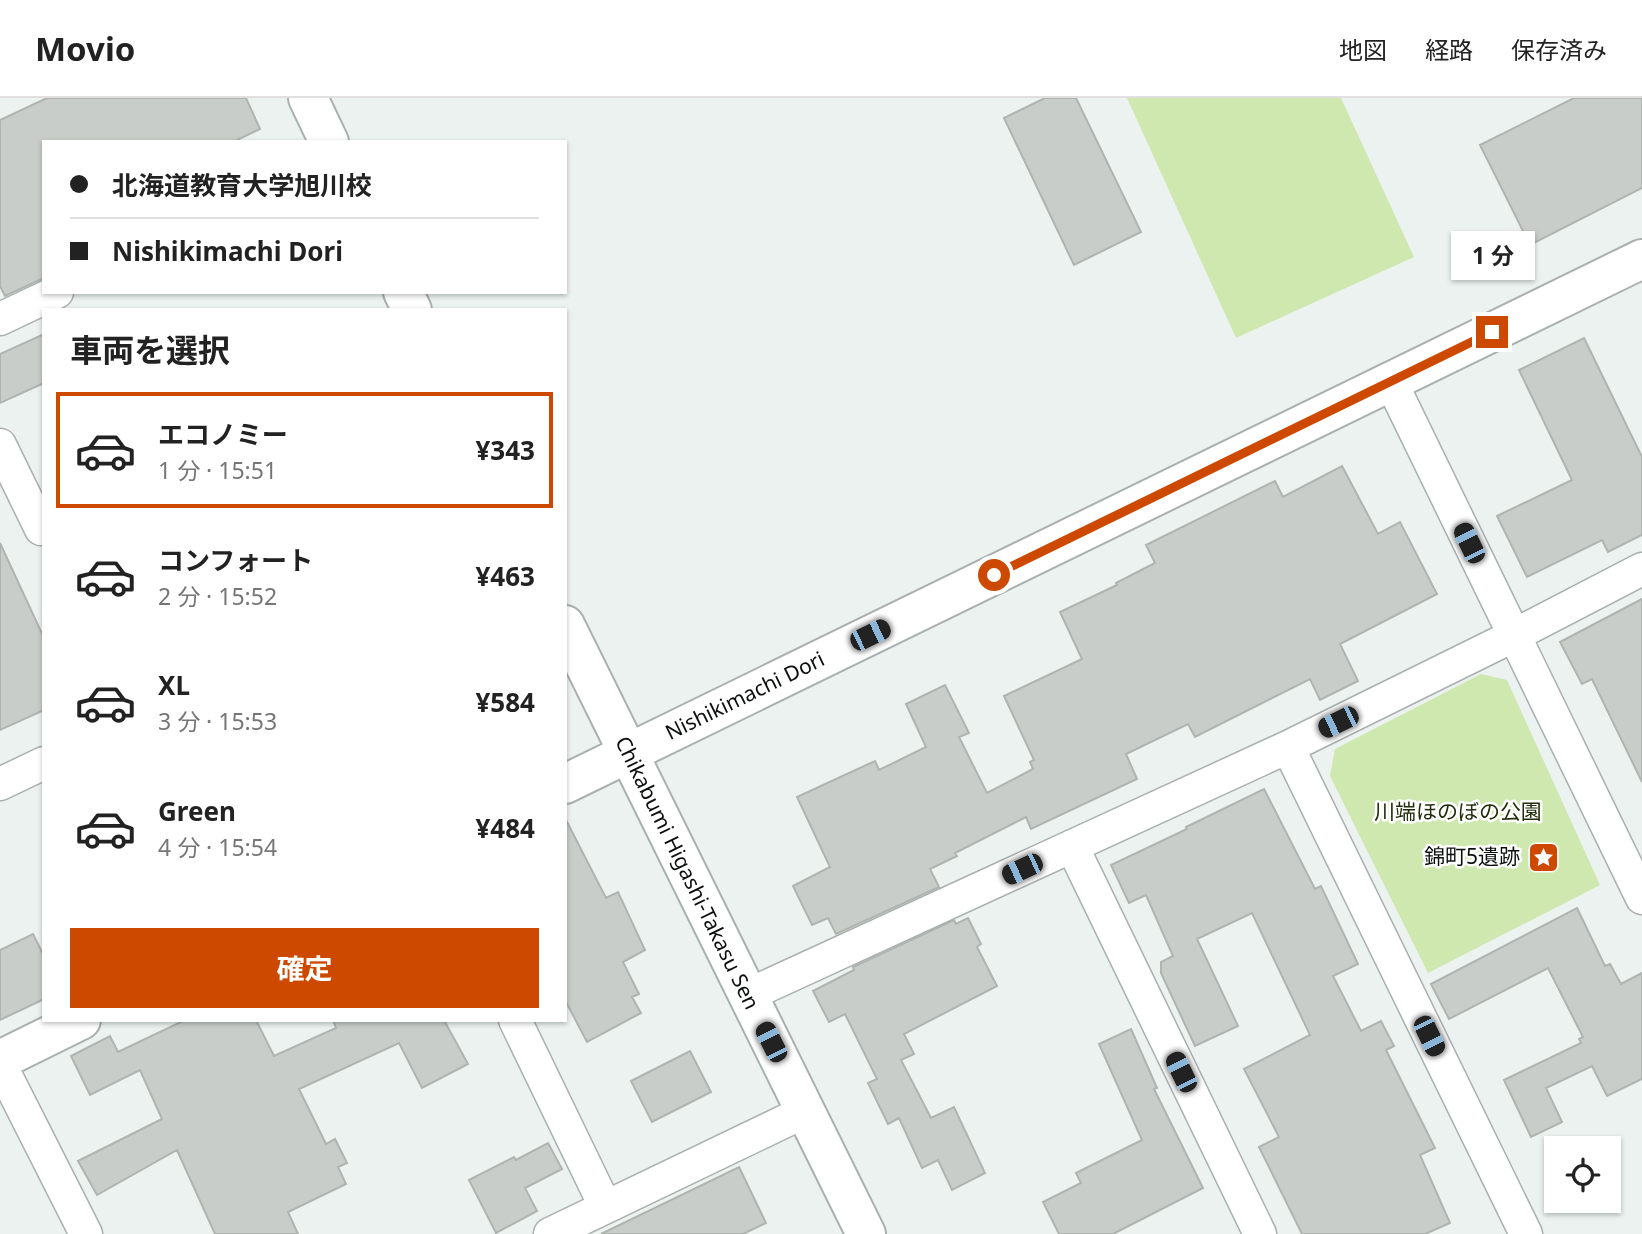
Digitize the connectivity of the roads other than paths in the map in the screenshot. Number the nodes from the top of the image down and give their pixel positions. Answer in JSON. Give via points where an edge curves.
{"nodes":[{"id":1,"x":307,"y":98,"type":"edge"},
{"id":2,"x":328,"y":140,"type":"edge"},
{"id":3,"x":1642,"y":259,"type":"edge"},
{"id":4,"x":53,"y":294,"type":"edge"},
{"id":5,"x":0,"y":319,"type":"edge"},
{"id":6,"x":1391,"y":382,"type":"junction"},
{"id":7,"x":0,"y":445,"type":"edge"},
{"id":8,"x":42,"y":528,"type":"edge"},
{"id":9,"x":1642,"y":569,"type":"edge"},
{"id":10,"x":567,"y":629,"type":"edge"},
{"id":11,"x":1513,"y":636,"type":"junction"},
{"id":12,"x":1288,"y":747,"type":"junction"},
{"id":13,"x":627,"y":754,"type":"junction"},
{"id":14,"x":42,"y":764,"type":"edge"},
{"id":15,"x":567,"y":783,"type":"edge"},
{"id":16,"x":0,"y":784,"type":"edge"},
{"id":17,"x":1072,"y":846,"type":"junction"},
{"id":18,"x":1642,"y":898,"type":"edge"},
{"id":19,"x":748,"y":995,"type":"junction"},
{"id":20,"x":77,"y":1022,"type":"edge"},
{"id":21,"x":515,"y":1022,"type":"edge"},
{"id":22,"x":0,"y":1062,"type":"edge"},
{"id":23,"x":806,"y":1111,"type":"junction"},
{"id":24,"x":605,"y":1206,"type":"junction"},
{"id":25,"x":560,"y":1232,"type":"edge"},
{"id":26,"x":86,"y":1234,"type":"edge"},
{"id":27,"x":866,"y":1234,"type":"edge"},
{"id":28,"x":1260,"y":1234,"type":"edge"},
{"id":29,"x":1525,"y":1234,"type":"edge"}],
"edges":[{"from":1,"to":2,"type":"street"},
{"from":3,"to":6,"type":"street","name":"Nishikimachi Dori"},
{"from":4,"to":5,"type":"street"},
{"from":6,"to":11,"type":"street"},
{"from":6,"to":13,"type":"street","name":"Nishikimachi Dori"},
{"from":7,"to":8,"type":"street"},
{"from":9,"to":11,"type":"street"},
{"from":10,"to":13,"type":"street","name":"Chikabumi Higashi-Takasu Sen"},
{"from":11,"to":12,"type":"street"},
{"from":11,"to":18,"type":"street"},
{"from":12,"to":17,"type":"street"},
{"from":12,"to":29,"type":"street"},
{"from":13,"to":15,"type":"street","name":"Nishikimachi Dori"},
{"from":13,"to":19,"type":"street","name":"Chikabumi Higashi-Takasu Sen"},
{"from":14,"to":16,"type":"street"},
{"from":17,"to":19,"type":"street"},
{"from":17,"to":28,"type":"street"},
{"from":19,"to":23,"type":"street","name":"Chikabumi Higashi-Takasu Sen"},
{"from":20,"to":22,"type":"street"},
{"from":21,"to":24,"type":"street"},
{"from":22,"to":26,"type":"street"},
{"from":23,"to":24,"type":"street"},
{"from":23,"to":27,"type":"street","name":"Chikabumi Higashi-Takasu Sen"},
{"from":24,"to":25,"type":"street"}]}
